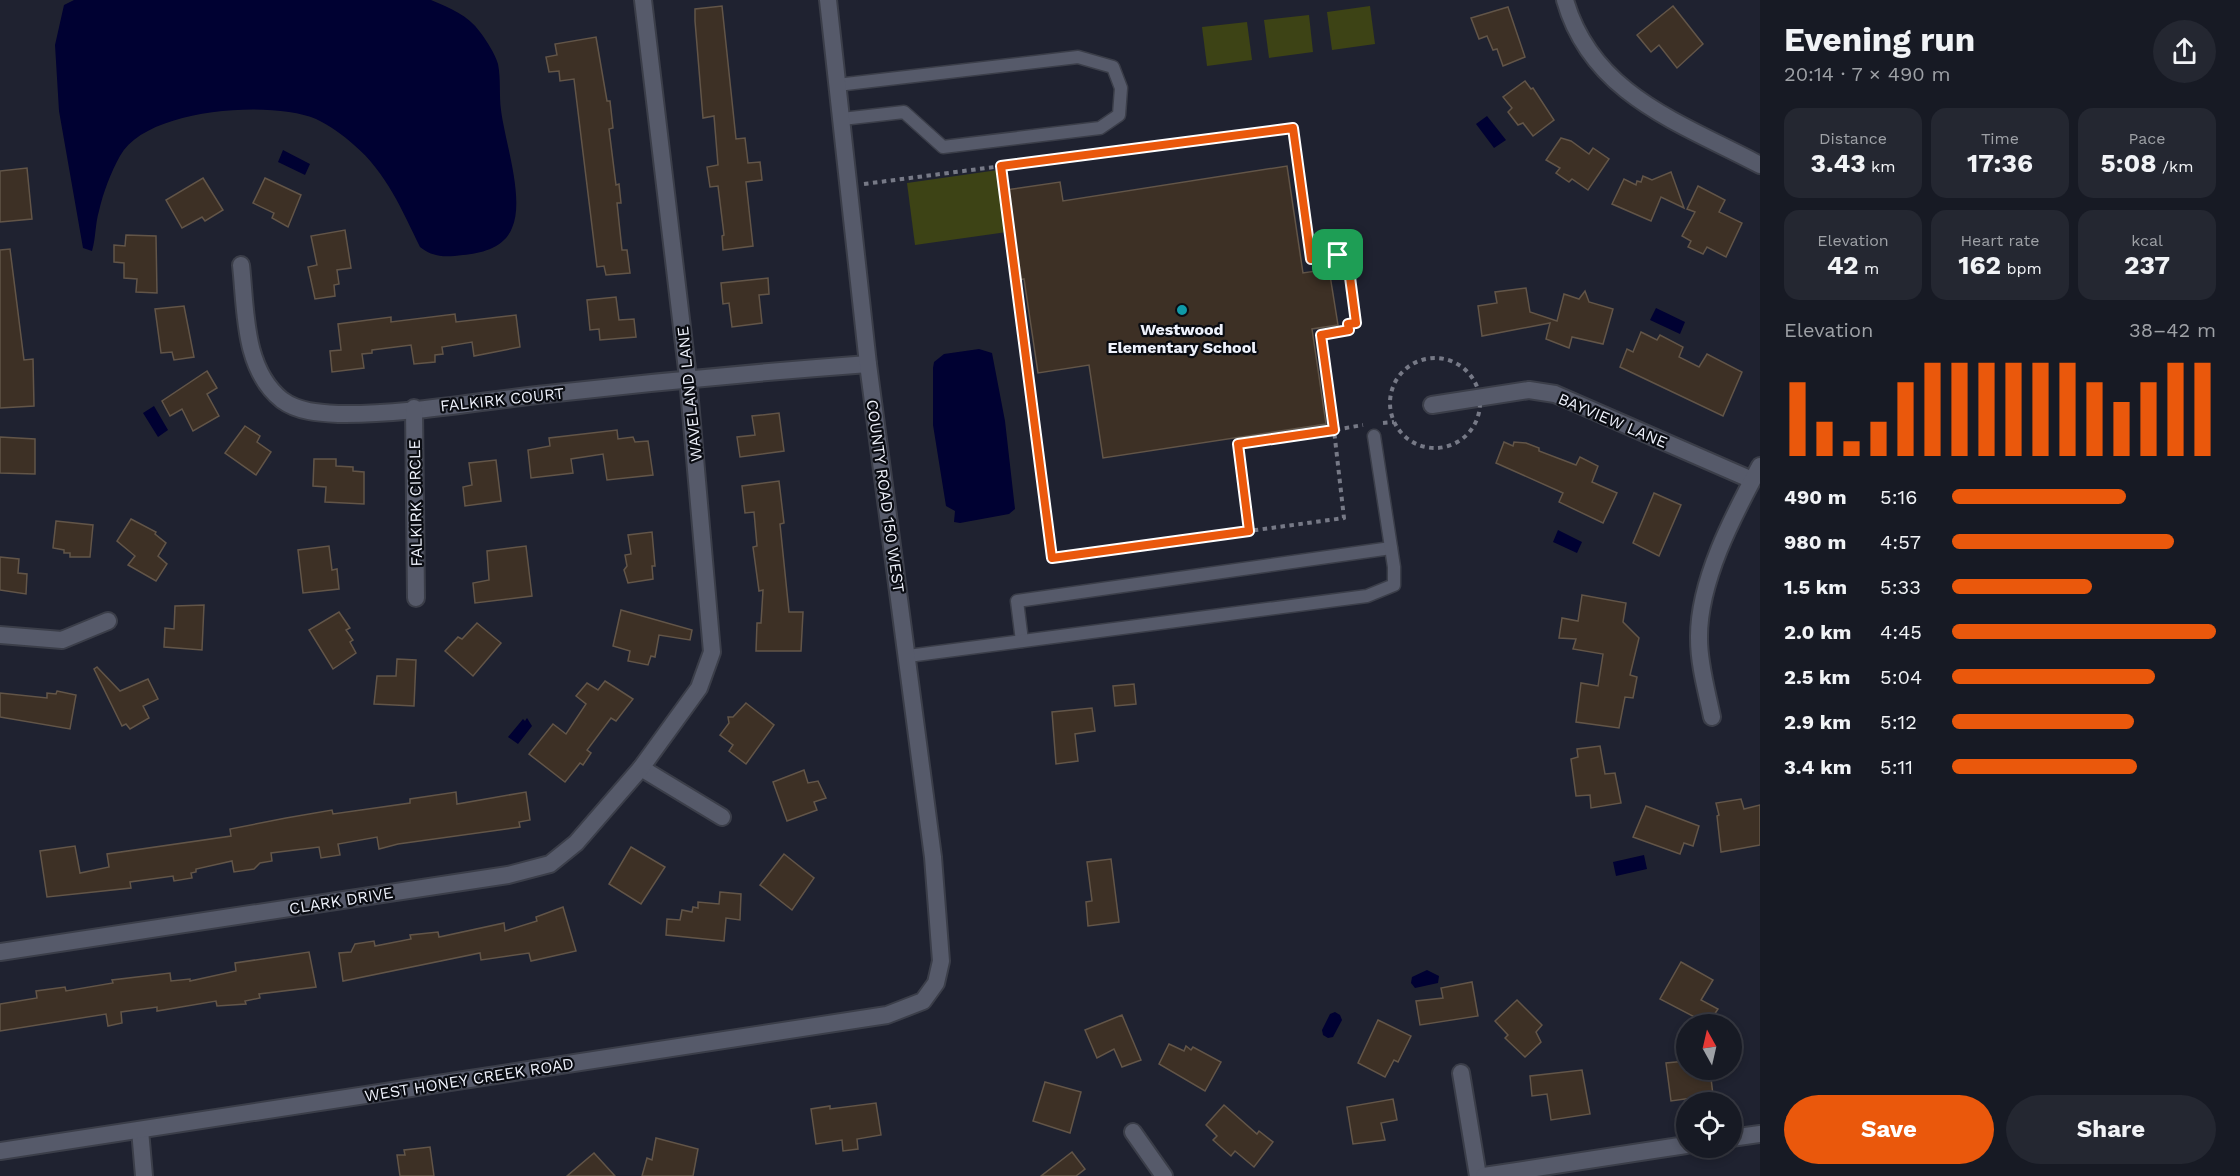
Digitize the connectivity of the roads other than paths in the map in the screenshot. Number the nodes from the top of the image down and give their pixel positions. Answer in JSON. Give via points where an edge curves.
{"nodes":[{"id":1,"x":644,"y":0,"type":"edge"},
{"id":2,"x":828,"y":0,"type":"edge"},
{"id":3,"x":1565,"y":0,"type":"edge"},
{"id":4,"x":837,"y":86,"type":"junction"},
{"id":5,"x":842,"y":119,"type":"junction"},
{"id":6,"x":1760,"y":165,"type":"edge"},
{"id":7,"x":241,"y":265,"type":"dead end"},
{"id":8,"x":868,"y":364,"type":"junction"},
{"id":9,"x":687,"y":378,"type":"junction"},
{"id":10,"x":1432,"y":405,"type":"dead end"},
{"id":11,"x":414,"y":408,"type":"junction"},
{"id":12,"x":1374,"y":436,"type":"dead end"},
{"id":13,"x":1756,"y":473,"type":"edge"},
{"id":14,"x":1391,"y":548,"type":"junction"},
{"id":15,"x":416,"y":598,"type":"dead end"},
{"id":16,"x":108,"y":621,"type":"dead end"},
{"id":17,"x":0,"y":635,"type":"edge"},
{"id":18,"x":1022,"y":641,"type":"junction"},
{"id":19,"x":908,"y":656,"type":"junction"},
{"id":20,"x":1712,"y":717,"type":"dead end"},
{"id":21,"x":641,"y":768,"type":"junction"},
{"id":22,"x":722,"y":817,"type":"dead end"},
{"id":23,"x":0,"y":952,"type":"edge"},
{"id":24,"x":932,"y":991,"type":"joint"},
{"id":25,"x":1461,"y":1073,"type":"dead end"},
{"id":26,"x":140,"y":1130,"type":"junction"},
{"id":27,"x":1133,"y":1132,"type":"dead end"},
{"id":28,"x":1760,"y":1134,"type":"edge"},
{"id":29,"x":1742,"y":1136,"type":"edge"},
{"id":30,"x":1676,"y":1147,"type":"edge"},
{"id":31,"x":0,"y":1151,"type":"edge"},
{"id":32,"x":144,"y":1176,"type":"edge"},
{"id":33,"x":1164,"y":1176,"type":"edge"},
{"id":34,"x":1478,"y":1176,"type":"edge"},
{"id":35,"x":1484,"y":1176,"type":"edge"}],
"edges":[{"from":1,"to":9,"type":"street","name":"WAVELAND LANE"},
{"from":2,"to":4,"type":"street","name":"COUNTY ROAD 150 WEST"},
{"from":3,"to":6,"type":"street","via":[[1584,44],[1622,90]]},
{"from":4,"to":5,"type":"street","name":"COUNTY ROAD 150 WEST"},
{"from":4,"to":5,"type":"lane","via":[[1078,57],[1113,67],[1121,88],[1119,115],[1100,128],[943,147],[904,112]]},
{"from":5,"to":8,"type":"street","name":"COUNTY ROAD 150 WEST"},
{"from":7,"to":11,"type":"street","name":"FALKIRK COURT","via":[[252,352],[266,383],[282,400],[318,413]]},
{"from":8,"to":9,"type":"street","name":"FALKIRK COURT"},
{"from":8,"to":19,"type":"street","name":"COUNTY ROAD 150 WEST"},
{"from":9,"to":11,"type":"street","name":"FALKIRK COURT"},
{"from":9,"to":21,"type":"street","name":"WAVELAND LANE","via":[[714,644],[699,688]]},
{"from":10,"to":13,"type":"street","name":"BAYVIEW LANE","via":[[1529,390],[1555,394]]},
{"from":11,"to":15,"type":"street","name":"FALKIRK CIRCLE"},
{"from":12,"to":14,"type":"lane"},
{"from":13,"to":20,"type":"street","via":[[1716,558],[1700,612],[1699,641]]},
{"from":14,"to":18,"type":"lane","via":[[1394,585],[1367,596]]},
{"from":14,"to":18,"type":"lane","via":[[1017,601]]},
{"from":16,"to":17,"type":"street","via":[[62,640]]},
{"from":18,"to":19,"type":"lane"},
{"from":19,"to":24,"type":"street","name":"COUNTY ROAD 150 WEST","via":[[933,857],[941,961]]},
{"from":21,"to":22,"type":"street"},
{"from":21,"to":23,"type":"street","name":"CLARK DRIVE","via":[[576,843],[550,864],[536,869]]},
{"from":24,"to":26,"type":"street","name":"WEST HONEY CREEK ROAD","via":[[913,1006],[887,1014]]},
{"from":25,"to":34,"type":"street"},
{"from":26,"to":31,"type":"street","name":"WEST HONEY CREEK ROAD"},
{"from":26,"to":32,"type":"street"},
{"from":27,"to":33,"type":"street"},
{"from":28,"to":29,"type":"street"},
{"from":30,"to":35,"type":"street"}]}
